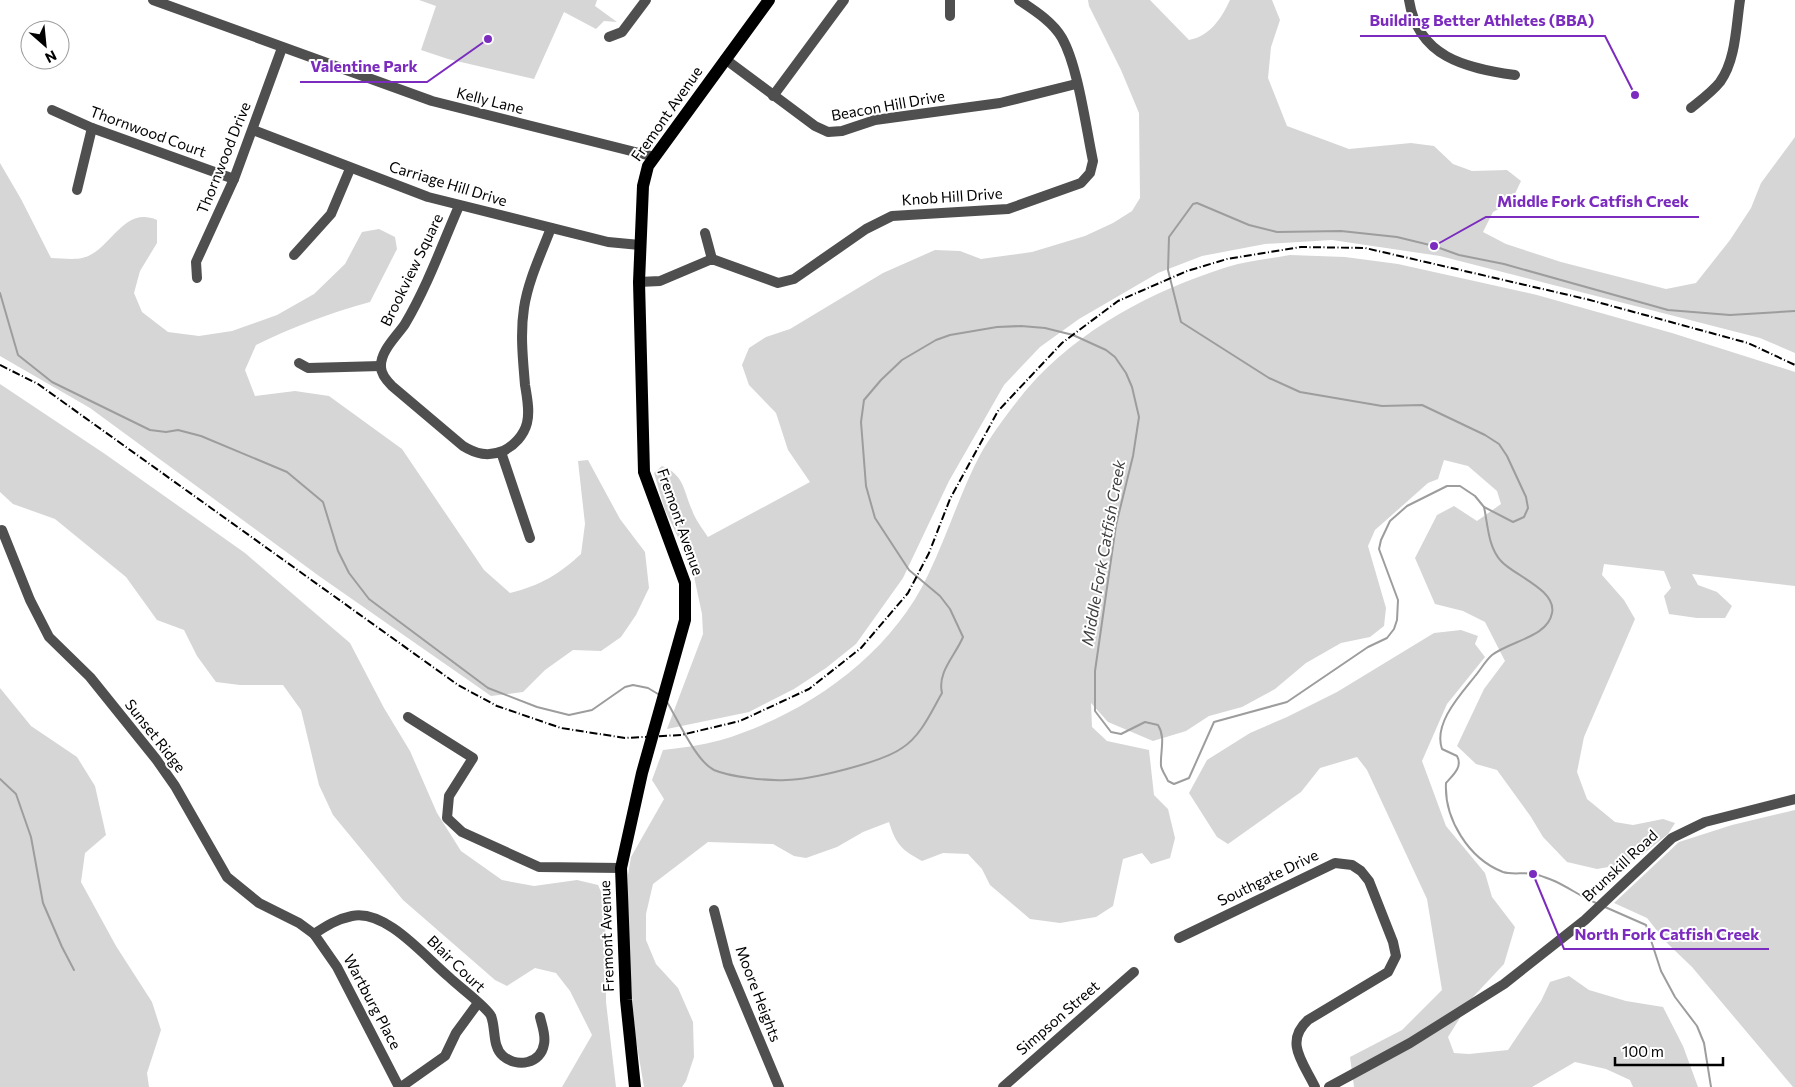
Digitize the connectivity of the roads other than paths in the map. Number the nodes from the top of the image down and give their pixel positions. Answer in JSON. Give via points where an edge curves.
{"nodes":[{"id":1,"x":153,"y":0,"type":"edge"},
{"id":2,"x":646,"y":0,"type":"edge"},
{"id":3,"x":769,"y":0,"type":"edge"},
{"id":4,"x":844,"y":0,"type":"edge"},
{"id":5,"x":950,"y":0,"type":"edge"},
{"id":6,"x":1019,"y":0,"type":"edge"},
{"id":7,"x":1409,"y":0,"type":"edge"},
{"id":8,"x":1740,"y":0,"type":"edge"},
{"id":9,"x":950,"y":16,"type":"dead end"},
{"id":10,"x":609,"y":37,"type":"dead end"},
{"id":11,"x":282,"y":48,"type":"junction"},
{"id":12,"x":725,"y":59,"type":"junction"},
{"id":13,"x":1515,"y":75,"type":"dead end"},
{"id":14,"x":1076,"y":84,"type":"junction"},
{"id":15,"x":773,"y":96,"type":"junction"},
{"id":16,"x":1691,"y":108,"type":"dead end"},
{"id":17,"x":52,"y":110,"type":"dead end"},
{"id":18,"x":92,"y":128,"type":"junction"},
{"id":19,"x":253,"y":130,"type":"junction"},
{"id":20,"x":655,"y":157,"type":"junction"},
{"id":21,"x":350,"y":169,"type":"junction"},
{"id":22,"x":234,"y":179,"type":"junction"},
{"id":23,"x":77,"y":190,"type":"dead end"},
{"id":24,"x":460,"y":206,"type":"junction"},
{"id":25,"x":550,"y":228,"type":"junction"},
{"id":26,"x":705,"y":233,"type":"dead end"},
{"id":27,"x":640,"y":245,"type":"junction"},
{"id":28,"x":294,"y":255,"type":"dead end"},
{"id":29,"x":712,"y":259,"type":"junction"},
{"id":30,"x":197,"y":278,"type":"dead end"},
{"id":31,"x":639,"y":282,"type":"junction"},
{"id":32,"x":299,"y":363,"type":"dead end"},
{"id":33,"x":381,"y":366,"type":"junction"},
{"id":34,"x":501,"y":452,"type":"junction"},
{"id":35,"x":2,"y":530,"type":"dead end"},
{"id":36,"x":530,"y":538,"type":"dead end"},
{"id":37,"x":408,"y":717,"type":"dead end"},
{"id":38,"x":1795,"y":799,"type":"edge"},
{"id":39,"x":621,"y":868,"type":"junction"},
{"id":40,"x":714,"y":910,"type":"dead end"},
{"id":41,"x":314,"y":934,"type":"junction"},
{"id":42,"x":1179,"y":938,"type":"dead end"},
{"id":43,"x":1134,"y":972,"type":"dead end"},
{"id":44,"x":478,"y":1003,"type":"junction"},
{"id":45,"x":540,"y":1018,"type":"dead end"},
{"id":46,"x":400,"y":1087,"type":"edge"},
{"id":47,"x":635,"y":1087,"type":"edge"},
{"id":48,"x":779,"y":1087,"type":"edge"},
{"id":49,"x":1003,"y":1087,"type":"edge"},
{"id":50,"x":1315,"y":1087,"type":"edge"},
{"id":51,"x":1329,"y":1087,"type":"edge"}],
"edges":[{"from":1,"to":11,"type":"street","name":"Kelly Lane"},
{"from":2,"to":10,"type":"street","via":[[622,32]]},
{"from":3,"to":12,"type":"main road","name":"Fremont Avenue"},
{"from":4,"to":15,"type":"street"},
{"from":5,"to":9,"type":"street"},
{"from":6,"to":14,"type":"street","name":"Knob Hill Drive","via":[[1062,37]]},
{"from":7,"to":13,"type":"street","via":[[1412,18],[1421,35],[1435,49],[1465,66]]},
{"from":8,"to":16,"type":"street","via":[[1726,71],[1715,88]]},
{"from":11,"to":19,"type":"street","name":"Thornwood Drive"},
{"from":11,"to":20,"type":"street","name":"Kelly Lane","via":[[439,104]]},
{"from":12,"to":15,"type":"street","name":"Beacon Hill Drive"},
{"from":12,"to":20,"type":"main road","name":"Fremont Avenue"},
{"from":14,"to":15,"type":"street","name":"Beacon Hill Drive","via":[[1000,103],[876,120],[828,132]]},
{"from":14,"to":29,"type":"street","name":"Knob Hill Drive","via":[[1093,161],[1090,173],[1080,183],[1008,209],[892,216],[866,228],[794,279],[778,283]]},
{"from":17,"to":18,"type":"street","name":"Thornwood Court"},
{"from":18,"to":22,"type":"street","name":"Thornwood Court"},
{"from":18,"to":23,"type":"street"},
{"from":19,"to":21,"type":"street","name":"Carriage Hill Drive"},
{"from":19,"to":22,"type":"street","name":"Thornwood Drive"},
{"from":20,"to":27,"type":"main road","name":"Fremont Avenue","via":[[644,175]]},
{"from":21,"to":24,"type":"street","name":"Carriage Hill Drive"},
{"from":21,"to":28,"type":"street","via":[[331,214]]},
{"from":22,"to":30,"type":"street","name":"Thornwood Drive","via":[[196,262]]},
{"from":24,"to":25,"type":"street","name":"Carriage Hill Drive"},
{"from":24,"to":33,"type":"street","name":"Brookview Square","via":[[416,303],[387,348]]},
{"from":25,"to":27,"type":"street","name":"Carriage Hill Drive","via":[[608,242]]},
{"from":25,"to":34,"type":"street","via":[[524,309],[522,338],[527,424],[516,443]]},
{"from":26,"to":29,"type":"street"},
{"from":27,"to":31,"type":"main road","name":"Fremont Avenue"},
{"from":29,"to":31,"type":"street","via":[[660,281]]},
{"from":31,"to":39,"type":"main road","name":"Fremont Avenue","via":[[644,472],[685,583],[685,620],[642,773]]},
{"from":32,"to":33,"type":"street","via":[[308,368]]},
{"from":33,"to":34,"type":"street","via":[[392,386],[463,446],[484,455]]},
{"from":34,"to":36,"type":"street"},
{"from":35,"to":41,"type":"street","name":"Sunset Ridge","via":[[43,628],[90,677],[156,759],[227,877],[259,903]]},
{"from":37,"to":39,"type":"street","via":[[473,758],[449,796],[447,818],[462,832],[539,867]]},
{"from":38,"to":51,"type":"street","name":"Brunskill Road","via":[[1705,822],[1672,838],[1585,920],[1504,984],[1410,1043]]},
{"from":39,"to":47,"type":"main road","name":"Fremont Avenue","via":[[626,1000]]},
{"from":40,"to":48,"type":"street","name":"Moore Heights","via":[[728,965]]},
{"from":41,"to":44,"type":"street","name":"Blair Court","via":[[334,921],[354,915],[380,920],[421,950]]},
{"from":41,"to":46,"type":"street","name":"Wartburg Place","via":[[337,967]]},
{"from":42,"to":50,"type":"street","name":"Southgate Drive","via":[[1335,863],[1352,865],[1361,871],[1394,942],[1396,956],[1388,972],[1298,1029],[1296,1048]]},
{"from":43,"to":49,"type":"street","name":"Simpson Street"},
{"from":44,"to":45,"type":"street","via":[[491,1015],[502,1055],[521,1064],[532,1061],[544,1046]]},
{"from":44,"to":46,"type":"street","name":"Blair Court","via":[[456,1033],[445,1056]]}]}
